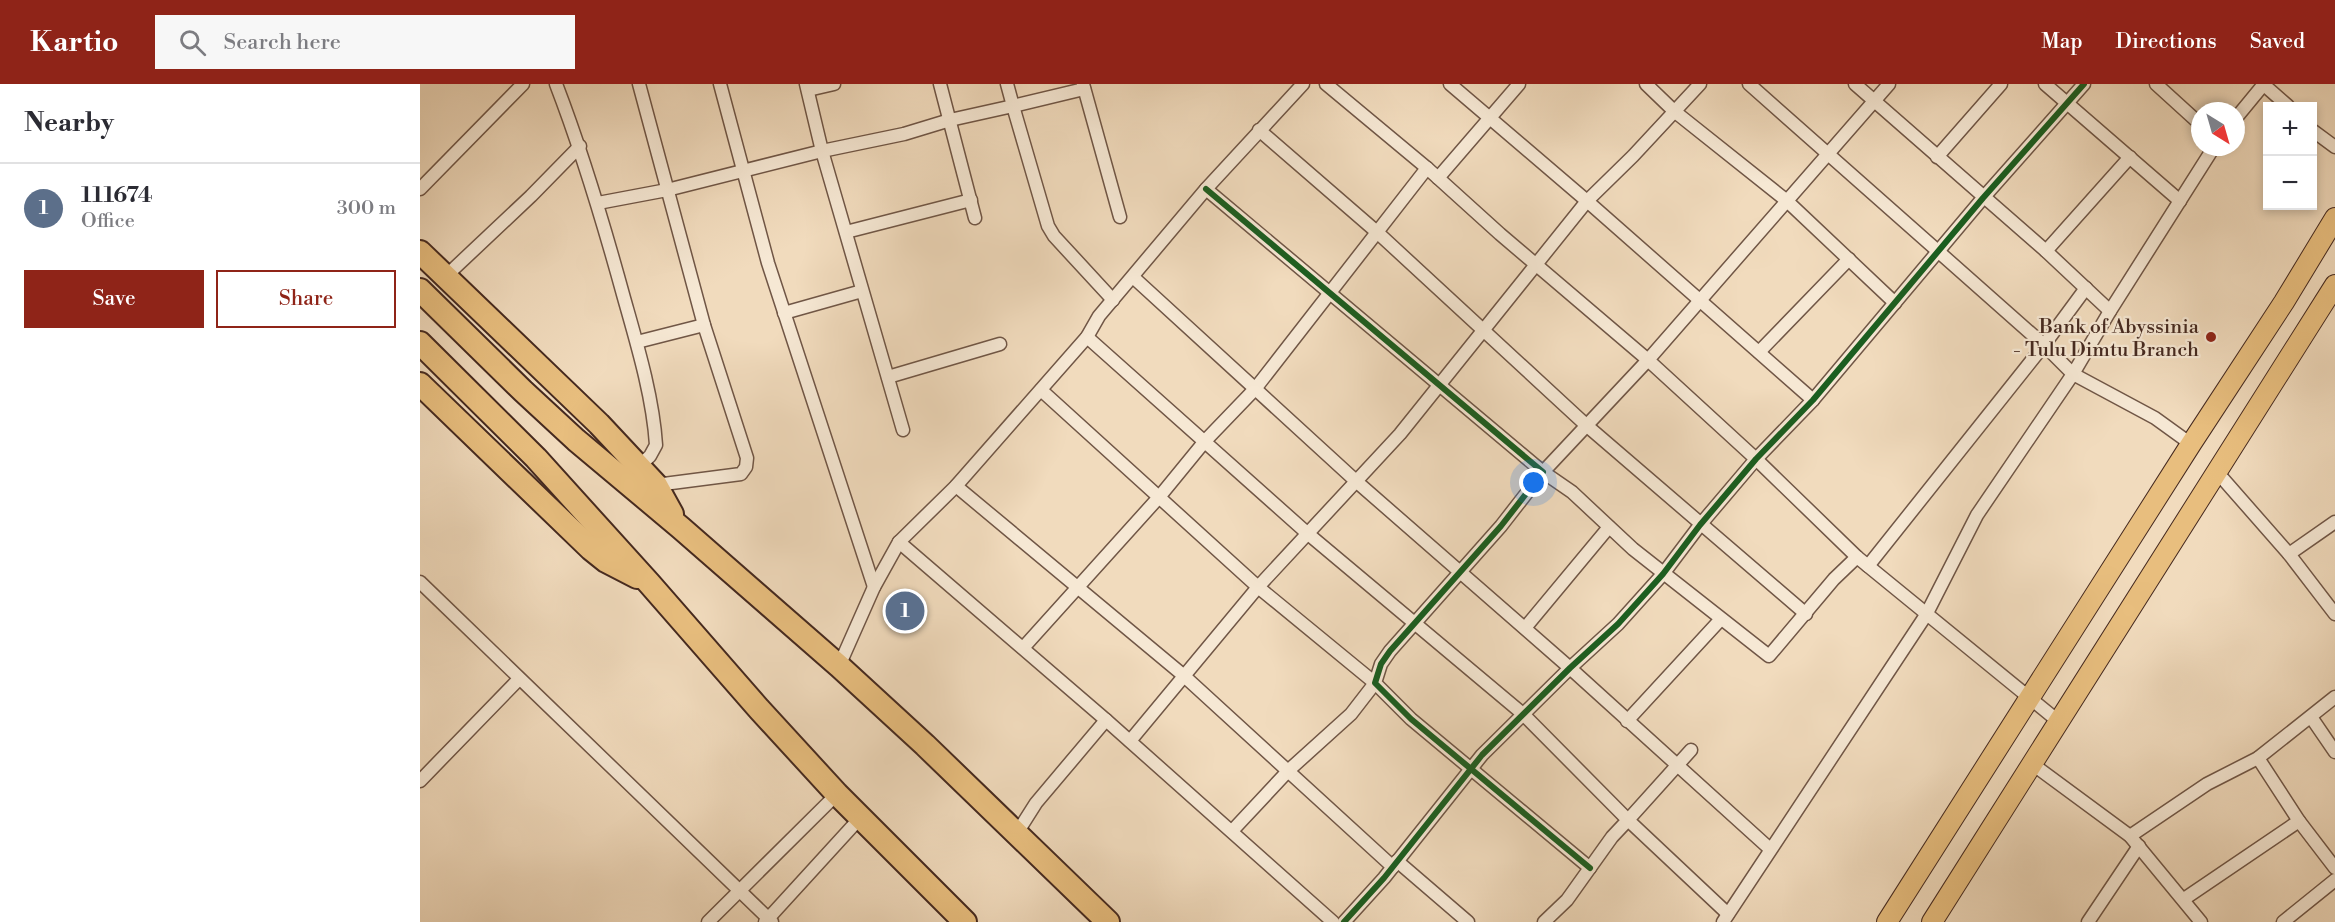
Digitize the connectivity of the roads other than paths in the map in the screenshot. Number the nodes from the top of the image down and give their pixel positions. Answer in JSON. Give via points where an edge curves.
{"nodes":[{"id":1,"x":523,"y":84,"type":"edge"},
{"id":2,"x":556,"y":84,"type":"edge"},
{"id":3,"x":639,"y":84,"type":"edge"},
{"id":4,"x":720,"y":84,"type":"edge"},
{"id":5,"x":834,"y":84,"type":"edge"},
{"id":6,"x":939,"y":84,"type":"edge"},
{"id":7,"x":1007,"y":84,"type":"edge"},
{"id":8,"x":1303,"y":84,"type":"edge"},
{"id":9,"x":1326,"y":84,"type":"edge"},
{"id":10,"x":1450,"y":84,"type":"edge"},
{"id":11,"x":1519,"y":84,"type":"edge"},
{"id":12,"x":1646,"y":84,"type":"edge"},
{"id":13,"x":1700,"y":84,"type":"edge"},
{"id":14,"x":1749,"y":84,"type":"edge"},
{"id":15,"x":1855,"y":84,"type":"edge"},
{"id":16,"x":1889,"y":84,"type":"edge"},
{"id":17,"x":2001,"y":84,"type":"edge"},
{"id":18,"x":2045,"y":84,"type":"edge"},
{"id":19,"x":2084,"y":84,"type":"edge"},
{"id":20,"x":2156,"y":84,"type":"edge"},
{"id":21,"x":2264,"y":84,"type":"edge"},
{"id":22,"x":1084,"y":86,"type":"edge"},
{"id":23,"x":807,"y":87,"type":"edge"},
{"id":24,"x":1874,"y":102,"type":"junction"},
{"id":25,"x":2284,"y":102,"type":"edge"},
{"id":26,"x":2067,"y":104,"type":"junction"},
{"id":27,"x":1012,"y":106,"type":"junction"},
{"id":28,"x":2245,"y":107,"type":"edge"},
{"id":29,"x":1674,"y":111,"type":"junction"},
{"id":30,"x":2191,"y":116,"type":"edge"},
{"id":31,"x":1490,"y":118,"type":"junction"},
{"id":32,"x":950,"y":120,"type":"junction"},
{"id":33,"x":1258,"y":130,"type":"junction"},
{"id":34,"x":2317,"y":133,"type":"edge"},
{"id":35,"x":580,"y":146,"type":"junction"},
{"id":36,"x":2335,"y":147,"type":"edge"},
{"id":37,"x":822,"y":151,"type":"junction"},
{"id":38,"x":1827,"y":155,"type":"junction"},
{"id":39,"x":2208,"y":156,"type":"edge"},
{"id":40,"x":2130,"y":157,"type":"junction"},
{"id":41,"x":1937,"y":158,"type":"junction"},
{"id":42,"x":1427,"y":168,"type":"junction"},
{"id":43,"x":745,"y":171,"type":"junction"},
{"id":44,"x":1438,"y":178,"type":"junction"},
{"id":45,"x":420,"y":189,"type":"edge"},
{"id":46,"x":1206,"y":189,"type":"junction"},
{"id":47,"x":667,"y":190,"type":"junction"},
{"id":48,"x":1983,"y":198,"type":"junction"},
{"id":49,"x":970,"y":200,"type":"junction"},
{"id":50,"x":1587,"y":201,"type":"junction"},
{"id":51,"x":1787,"y":201,"type":"junction"},
{"id":52,"x":2180,"y":201,"type":"junction"},
{"id":53,"x":598,"y":203,"type":"junction"},
{"id":54,"x":1120,"y":217,"type":"dead end"},
{"id":55,"x":975,"y":218,"type":"dead end"},
{"id":56,"x":2335,"y":218,"type":"edge"},
{"id":57,"x":846,"y":232,"type":"junction"},
{"id":58,"x":1378,"y":234,"type":"junction"},
{"id":59,"x":2046,"y":250,"type":"junction"},
{"id":60,"x":420,"y":252,"type":"edge"},
{"id":61,"x":1938,"y":252,"type":"junction"},
{"id":62,"x":1849,"y":259,"type":"junction"},
{"id":63,"x":1535,"y":264,"type":"junction"},
{"id":64,"x":445,"y":277,"type":"junction"},
{"id":65,"x":1133,"y":277,"type":"junction"},
{"id":66,"x":2335,"y":285,"type":"edge"},
{"id":67,"x":2086,"y":288,"type":"junction"},
{"id":68,"x":420,"y":290,"type":"edge"},
{"id":69,"x":862,"y":291,"type":"junction"},
{"id":70,"x":1328,"y":293,"type":"junction"},
{"id":71,"x":1113,"y":300,"type":"junction"},
{"id":72,"x":1701,"y":300,"type":"junction"},
{"id":73,"x":1895,"y":303,"type":"junction"},
{"id":74,"x":2110,"y":311,"type":"junction"},
{"id":75,"x":784,"y":313,"type":"junction"},
{"id":76,"x":704,"y":325,"type":"junction"},
{"id":77,"x":1483,"y":331,"type":"junction"},
{"id":78,"x":1087,"y":337,"type":"junction"},
{"id":79,"x":637,"y":342,"type":"junction"},
{"id":80,"x":420,"y":343,"type":"edge"},
{"id":81,"x":1000,"y":344,"type":"dead end"},
{"id":82,"x":2044,"y":345,"type":"junction"},
{"id":83,"x":1759,"y":352,"type":"junction"},
{"id":84,"x":1648,"y":360,"type":"junction"},
{"id":85,"x":2073,"y":374,"type":"junction"},
{"id":86,"x":888,"y":377,"type":"junction"},
{"id":87,"x":420,"y":384,"type":"edge"},
{"id":88,"x":1440,"y":384,"type":"junction"},
{"id":89,"x":1255,"y":389,"type":"junction"},
{"id":90,"x":1041,"y":390,"type":"junction"},
{"id":91,"x":1813,"y":400,"type":"junction"},
{"id":92,"x":1586,"y":425,"type":"junction"},
{"id":93,"x":903,"y":430,"type":"dead end"},
{"id":94,"x":1205,"y":441,"type":"junction"},
{"id":95,"x":2191,"y":444,"type":"junction"},
{"id":96,"x":1756,"y":459,"type":"junction"},
{"id":97,"x":638,"y":466,"type":"junction"},
{"id":98,"x":1543,"y":472,"type":"junction"},
{"id":99,"x":2217,"y":472,"type":"junction"},
{"id":100,"x":1357,"y":482,"type":"junction"},
{"id":101,"x":656,"y":485,"type":"junction"},
{"id":102,"x":956,"y":486,"type":"junction"},
{"id":103,"x":1160,"y":496,"type":"junction"},
{"id":104,"x":2335,"y":522,"type":"edge"},
{"id":105,"x":1700,"y":525,"type":"junction"},
{"id":106,"x":1609,"y":527,"type":"junction"},
{"id":107,"x":681,"y":528,"type":"junction"},
{"id":108,"x":1307,"y":533,"type":"junction"},
{"id":109,"x":899,"y":542,"type":"junction"},
{"id":110,"x":2289,"y":554,"type":"junction"},
{"id":111,"x":1857,"y":557,"type":"junction"},
{"id":112,"x":1868,"y":566,"type":"junction"},
{"id":113,"x":1460,"y":571,"type":"junction"},
{"id":114,"x":1663,"y":574,"type":"junction"},
{"id":115,"x":420,"y":582,"type":"edge"},
{"id":116,"x":649,"y":583,"type":"junction"},
{"id":117,"x":874,"y":587,"type":"junction"},
{"id":118,"x":1258,"y":587,"type":"junction"},
{"id":119,"x":1078,"y":588,"type":"junction"},
{"id":120,"x":1806,"y":614,"type":"junction"},
{"id":121,"x":2335,"y":614,"type":"edge"},
{"id":122,"x":1926,"y":615,"type":"junction"},
{"id":123,"x":1721,"y":619,"type":"junction"},
{"id":124,"x":1416,"y":624,"type":"junction"},
{"id":125,"x":1525,"y":628,"type":"junction"},
{"id":126,"x":1023,"y":648,"type":"junction"},
{"id":127,"x":839,"y":666,"type":"junction"},
{"id":128,"x":1570,"y":668,"type":"junction"},
{"id":129,"x":1183,"y":675,"type":"junction"},
{"id":130,"x":519,"y":679,"type":"junction"},
{"id":131,"x":1375,"y":683,"type":"junction"},
{"id":132,"x":2335,"y":697,"type":"edge"},
{"id":133,"x":2030,"y":699,"type":"junction"},
{"id":134,"x":1523,"y":714,"type":"junction"},
{"id":135,"x":2311,"y":717,"type":"junction"},
{"id":136,"x":1106,"y":720,"type":"junction"},
{"id":137,"x":1627,"y":721,"type":"junction"},
{"id":138,"x":2058,"y":721,"type":"junction"},
{"id":139,"x":1130,"y":741,"type":"junction"},
{"id":140,"x":1691,"y":750,"type":"dead end"},
{"id":141,"x":2335,"y":752,"type":"edge"},
{"id":142,"x":2258,"y":758,"type":"junction"},
{"id":143,"x":2031,"y":763,"type":"junction"},
{"id":144,"x":1677,"y":766,"type":"junction"},
{"id":145,"x":1471,"y":769,"type":"junction"},
{"id":146,"x":1289,"y":770,"type":"junction"},
{"id":147,"x":420,"y":781,"type":"edge"},
{"id":148,"x":837,"y":794,"type":"junction"},
{"id":149,"x":860,"y":818,"type":"junction"},
{"id":150,"x":1629,"y":820,"type":"junction"},
{"id":151,"x":2299,"y":821,"type":"junction"},
{"id":152,"x":1232,"y":831,"type":"junction"},
{"id":153,"x":1017,"y":834,"type":"junction"},
{"id":154,"x":2130,"y":836,"type":"junction"},
{"id":155,"x":2139,"y":846,"type":"junction"},
{"id":156,"x":1770,"y":849,"type":"junction"},
{"id":157,"x":1395,"y":864,"type":"junction"},
{"id":158,"x":1590,"y":868,"type":"junction"},
{"id":159,"x":2335,"y":868,"type":"edge"},
{"id":160,"x":2335,"y":880,"type":"edge"},
{"id":161,"x":739,"y":892,"type":"junction"},
{"id":162,"x":2184,"y":899,"type":"junction"},
{"id":163,"x":1725,"y":918,"type":"edge"},
{"id":164,"x":769,"y":921,"type":"edge"},
{"id":165,"x":2199,"y":921,"type":"edge"},
{"id":166,"x":708,"y":922,"type":"edge"},
{"id":167,"x":965,"y":922,"type":"edge"},
{"id":168,"x":1108,"y":922,"type":"edge"},
{"id":169,"x":1333,"y":922,"type":"edge"},
{"id":170,"x":1344,"y":922,"type":"edge"},
{"id":171,"x":1468,"y":922,"type":"edge"},
{"id":172,"x":1544,"y":922,"type":"edge"},
{"id":173,"x":1887,"y":922,"type":"edge"},
{"id":174,"x":1932,"y":922,"type":"edge"},
{"id":175,"x":2088,"y":922,"type":"edge"},
{"id":176,"x":2283,"y":922,"type":"edge"}],
"edges":[{"from":1,"to":45,"type":"street"},
{"from":2,"to":35,"type":"street"},
{"from":3,"to":47,"type":"street"},
{"from":4,"to":43,"type":"street"},
{"from":5,"to":23,"type":"street"},
{"from":6,"to":32,"type":"street"},
{"from":7,"to":27,"type":"street"},
{"from":8,"to":33,"type":"street"},
{"from":9,"to":42,"type":"street"},
{"from":10,"to":31,"type":"street"},
{"from":11,"to":31,"type":"street"},
{"from":12,"to":29,"type":"street"},
{"from":13,"to":29,"type":"street"},
{"from":14,"to":38,"type":"street"},
{"from":15,"to":24,"type":"street"},
{"from":16,"to":24,"type":"street"},
{"from":17,"to":41,"type":"street"},
{"from":18,"to":26,"type":"street"},
{"from":19,"to":26,"type":"street"},
{"from":20,"to":30,"type":"street"},
{"from":21,"to":25,"type":"street"},
{"from":21,"to":28,"type":"street"},
{"from":22,"to":27,"type":"street"},
{"from":22,"to":54,"type":"street"},
{"from":23,"to":37,"type":"street"},
{"from":24,"to":38,"type":"street"},
{"from":24,"to":41,"type":"street"},
{"from":26,"to":40,"type":"street"},
{"from":26,"to":48,"type":"street"},
{"from":27,"to":32,"type":"street"},
{"from":27,"to":71,"type":"street","via":[[1048,226]]},
{"from":29,"to":50,"type":"street"},
{"from":29,"to":51,"type":"street"},
{"from":31,"to":44,"type":"street"},
{"from":31,"to":50,"type":"street"},
{"from":32,"to":37,"type":"street"},
{"from":32,"to":49,"type":"street"},
{"from":33,"to":46,"type":"street"},
{"from":33,"to":58,"type":"street"},
{"from":34,"to":36,"type":"street"},
{"from":35,"to":53,"type":"street"},
{"from":35,"to":64,"type":"street"},
{"from":37,"to":43,"type":"street"},
{"from":37,"to":57,"type":"street"},
{"from":38,"to":51,"type":"street"},
{"from":38,"to":61,"type":"street"},
{"from":39,"to":52,"type":"street"},
{"from":40,"to":52,"type":"street"},
{"from":40,"to":59,"type":"street"},
{"from":41,"to":48,"type":"street"},
{"from":42,"to":44,"type":"street"},
{"from":42,"to":58,"type":"street"},
{"from":43,"to":47,"type":"street"},
{"from":43,"to":75,"type":"street"},
{"from":44,"to":63,"type":"street"},
{"from":46,"to":65,"type":"street"},
{"from":46,"to":70,"type":"street"},
{"from":47,"to":53,"type":"street"},
{"from":47,"to":76,"type":"street"},
{"from":48,"to":59,"type":"street"},
{"from":48,"to":61,"type":"street"},
{"from":49,"to":55,"type":"street"},
{"from":49,"to":57,"type":"street"},
{"from":50,"to":63,"type":"street"},
{"from":50,"to":72,"type":"street"},
{"from":51,"to":62,"type":"street"},
{"from":51,"to":72,"type":"street"},
{"from":52,"to":74,"type":"street"},
{"from":53,"to":79,"type":"street"},
{"from":56,"to":95,"type":"main road"},
{"from":57,"to":69,"type":"street"},
{"from":58,"to":70,"type":"street"},
{"from":58,"to":77,"type":"street"},
{"from":59,"to":67,"type":"street"},
{"from":60,"to":64,"type":"highway"},
{"from":61,"to":73,"type":"street"},
{"from":61,"to":82,"type":"street"},
{"from":62,"to":73,"type":"street"},
{"from":62,"to":83,"type":"street"},
{"from":63,"to":77,"type":"street"},
{"from":63,"to":84,"type":"street"},
{"from":64,"to":97,"type":"highway"},
{"from":65,"to":71,"type":"street"},
{"from":65,"to":89,"type":"street"},
{"from":66,"to":99,"type":"main road"},
{"from":67,"to":74,"type":"street"},
{"from":67,"to":82,"type":"street"},
{"from":68,"to":107,"type":"highway","via":[[523,392]]},
{"from":69,"to":75,"type":"street"},
{"from":69,"to":86,"type":"street"},
{"from":70,"to":88,"type":"street"},
{"from":70,"to":89,"type":"street"},
{"from":71,"to":78,"type":"street"},
{"from":72,"to":83,"type":"street"},
{"from":72,"to":84,"type":"street"},
{"from":73,"to":91,"type":"street"},
{"from":74,"to":85,"type":"street"},
{"from":75,"to":117,"type":"street"},
{"from":76,"to":79,"type":"street"},
{"from":76,"to":101,"type":"street","via":[[747,458],[746,467],[741,474]]},
{"from":77,"to":88,"type":"street"},
{"from":77,"to":92,"type":"street"},
{"from":78,"to":90,"type":"street"},
{"from":78,"to":94,"type":"street"},
{"from":79,"to":97,"type":"street","via":[[656,445]]},
{"from":80,"to":116,"type":"highway","via":[[536,458]]},
{"from":81,"to":86,"type":"street"},
{"from":82,"to":85,"type":"street"},
{"from":82,"to":112,"type":"street"},
{"from":83,"to":91,"type":"street"},
{"from":84,"to":92,"type":"street"},
{"from":84,"to":96,"type":"street"},
{"from":85,"to":95,"type":"street","via":[[2154,418]]},
{"from":85,"to":122,"type":"street","via":[[1977,515]]},
{"from":86,"to":93,"type":"street"},
{"from":87,"to":116,"type":"highway","via":[[591,549]]},
{"from":88,"to":98,"type":"street"},
{"from":88,"to":100,"type":"street"},
{"from":89,"to":94,"type":"street"},
{"from":89,"to":100,"type":"street"},
{"from":90,"to":102,"type":"street"},
{"from":90,"to":103,"type":"street"},
{"from":91,"to":96,"type":"street"},
{"from":92,"to":98,"type":"street"},
{"from":92,"to":105,"type":"street"},
{"from":94,"to":103,"type":"street"},
{"from":94,"to":108,"type":"street"},
{"from":95,"to":133,"type":"main road"},
{"from":96,"to":105,"type":"street"},
{"from":96,"to":111,"type":"street"},
{"from":97,"to":101,"type":"highway"},
{"from":98,"to":106,"type":"street","via":[[1572,492]]},
{"from":98,"to":113,"type":"street"},
{"from":99,"to":110,"type":"street"},
{"from":99,"to":138,"type":"main road"},
{"from":100,"to":108,"type":"street"},
{"from":100,"to":113,"type":"street"},
{"from":101,"to":107,"type":"highway"},
{"from":102,"to":109,"type":"street"},
{"from":102,"to":119,"type":"street"},
{"from":103,"to":118,"type":"street"},
{"from":103,"to":119,"type":"street"},
{"from":104,"to":110,"type":"street"},
{"from":105,"to":114,"type":"street"},
{"from":105,"to":120,"type":"street"},
{"from":106,"to":114,"type":"street"},
{"from":106,"to":125,"type":"street"},
{"from":107,"to":127,"type":"highway"},
{"from":108,"to":118,"type":"street"},
{"from":108,"to":124,"type":"street"},
{"from":109,"to":117,"type":"street"},
{"from":109,"to":126,"type":"street"},
{"from":110,"to":121,"type":"street"},
{"from":111,"to":112,"type":"street"},
{"from":111,"to":120,"type":"street"},
{"from":112,"to":122,"type":"street"},
{"from":113,"to":124,"type":"street"},
{"from":113,"to":125,"type":"street"},
{"from":114,"to":123,"type":"street"},
{"from":114,"to":128,"type":"street","via":[[1618,624]]},
{"from":115,"to":130,"type":"street"},
{"from":116,"to":148,"type":"highway"},
{"from":117,"to":127,"type":"street"},
{"from":118,"to":129,"type":"street"},
{"from":118,"to":131,"type":"street"},
{"from":119,"to":126,"type":"street"},
{"from":119,"to":129,"type":"street"},
{"from":120,"to":123,"type":"street","via":[[1769,656]]},
{"from":122,"to":133,"type":"street"},
{"from":122,"to":156,"type":"street"},
{"from":123,"to":137,"type":"street"},
{"from":124,"to":131,"type":"street","via":[[1390,651]]},
{"from":124,"to":134,"type":"street"},
{"from":125,"to":128,"type":"street"},
{"from":126,"to":136,"type":"street"},
{"from":127,"to":153,"type":"highway"},
{"from":128,"to":134,"type":"street"},
{"from":128,"to":137,"type":"street"},
{"from":129,"to":139,"type":"street"},
{"from":129,"to":146,"type":"street"},
{"from":130,"to":147,"type":"street"},
{"from":130,"to":161,"type":"street"},
{"from":131,"to":145,"type":"street","via":[[1410,719]]},
{"from":131,"to":146,"type":"street","via":[[1344,721]]},
{"from":132,"to":135,"type":"street"},
{"from":133,"to":138,"type":"street"},
{"from":133,"to":173,"type":"main road"},
{"from":134,"to":145,"type":"street"},
{"from":134,"to":150,"type":"street"},
{"from":135,"to":141,"type":"street"},
{"from":135,"to":142,"type":"street"},
{"from":136,"to":139,"type":"street"},
{"from":136,"to":153,"type":"street","via":[[1036,802]]},
{"from":137,"to":144,"type":"street"},
{"from":138,"to":143,"type":"main road"},
{"from":139,"to":152,"type":"street"},
{"from":140,"to":144,"type":"street"},
{"from":142,"to":151,"type":"street"},
{"from":142,"to":154,"type":"street","via":[[2207,784]]},
{"from":143,"to":154,"type":"street"},
{"from":143,"to":174,"type":"main road"},
{"from":144,"to":150,"type":"street"},
{"from":144,"to":156,"type":"street"},
{"from":145,"to":157,"type":"street"},
{"from":145,"to":158,"type":"street"},
{"from":146,"to":152,"type":"street"},
{"from":146,"to":157,"type":"street"},
{"from":148,"to":149,"type":"highway"},
{"from":148,"to":161,"type":"street"},
{"from":149,"to":164,"type":"street"},
{"from":149,"to":167,"type":"highway"},
{"from":150,"to":158,"type":"street"},
{"from":150,"to":163,"type":"street"},
{"from":151,"to":159,"type":"street"},
{"from":151,"to":162,"type":"street"},
{"from":152,"to":169,"type":"street"},
{"from":153,"to":168,"type":"highway"},
{"from":154,"to":155,"type":"street"},
{"from":155,"to":162,"type":"street"},
{"from":155,"to":175,"type":"street"},
{"from":156,"to":163,"type":"street"},
{"from":157,"to":170,"type":"street"},
{"from":157,"to":171,"type":"street"},
{"from":158,"to":172,"type":"street","via":[[1567,900]]},
{"from":160,"to":176,"type":"street"},
{"from":161,"to":164,"type":"street"},
{"from":161,"to":166,"type":"street"},
{"from":162,"to":165,"type":"street"}]}
